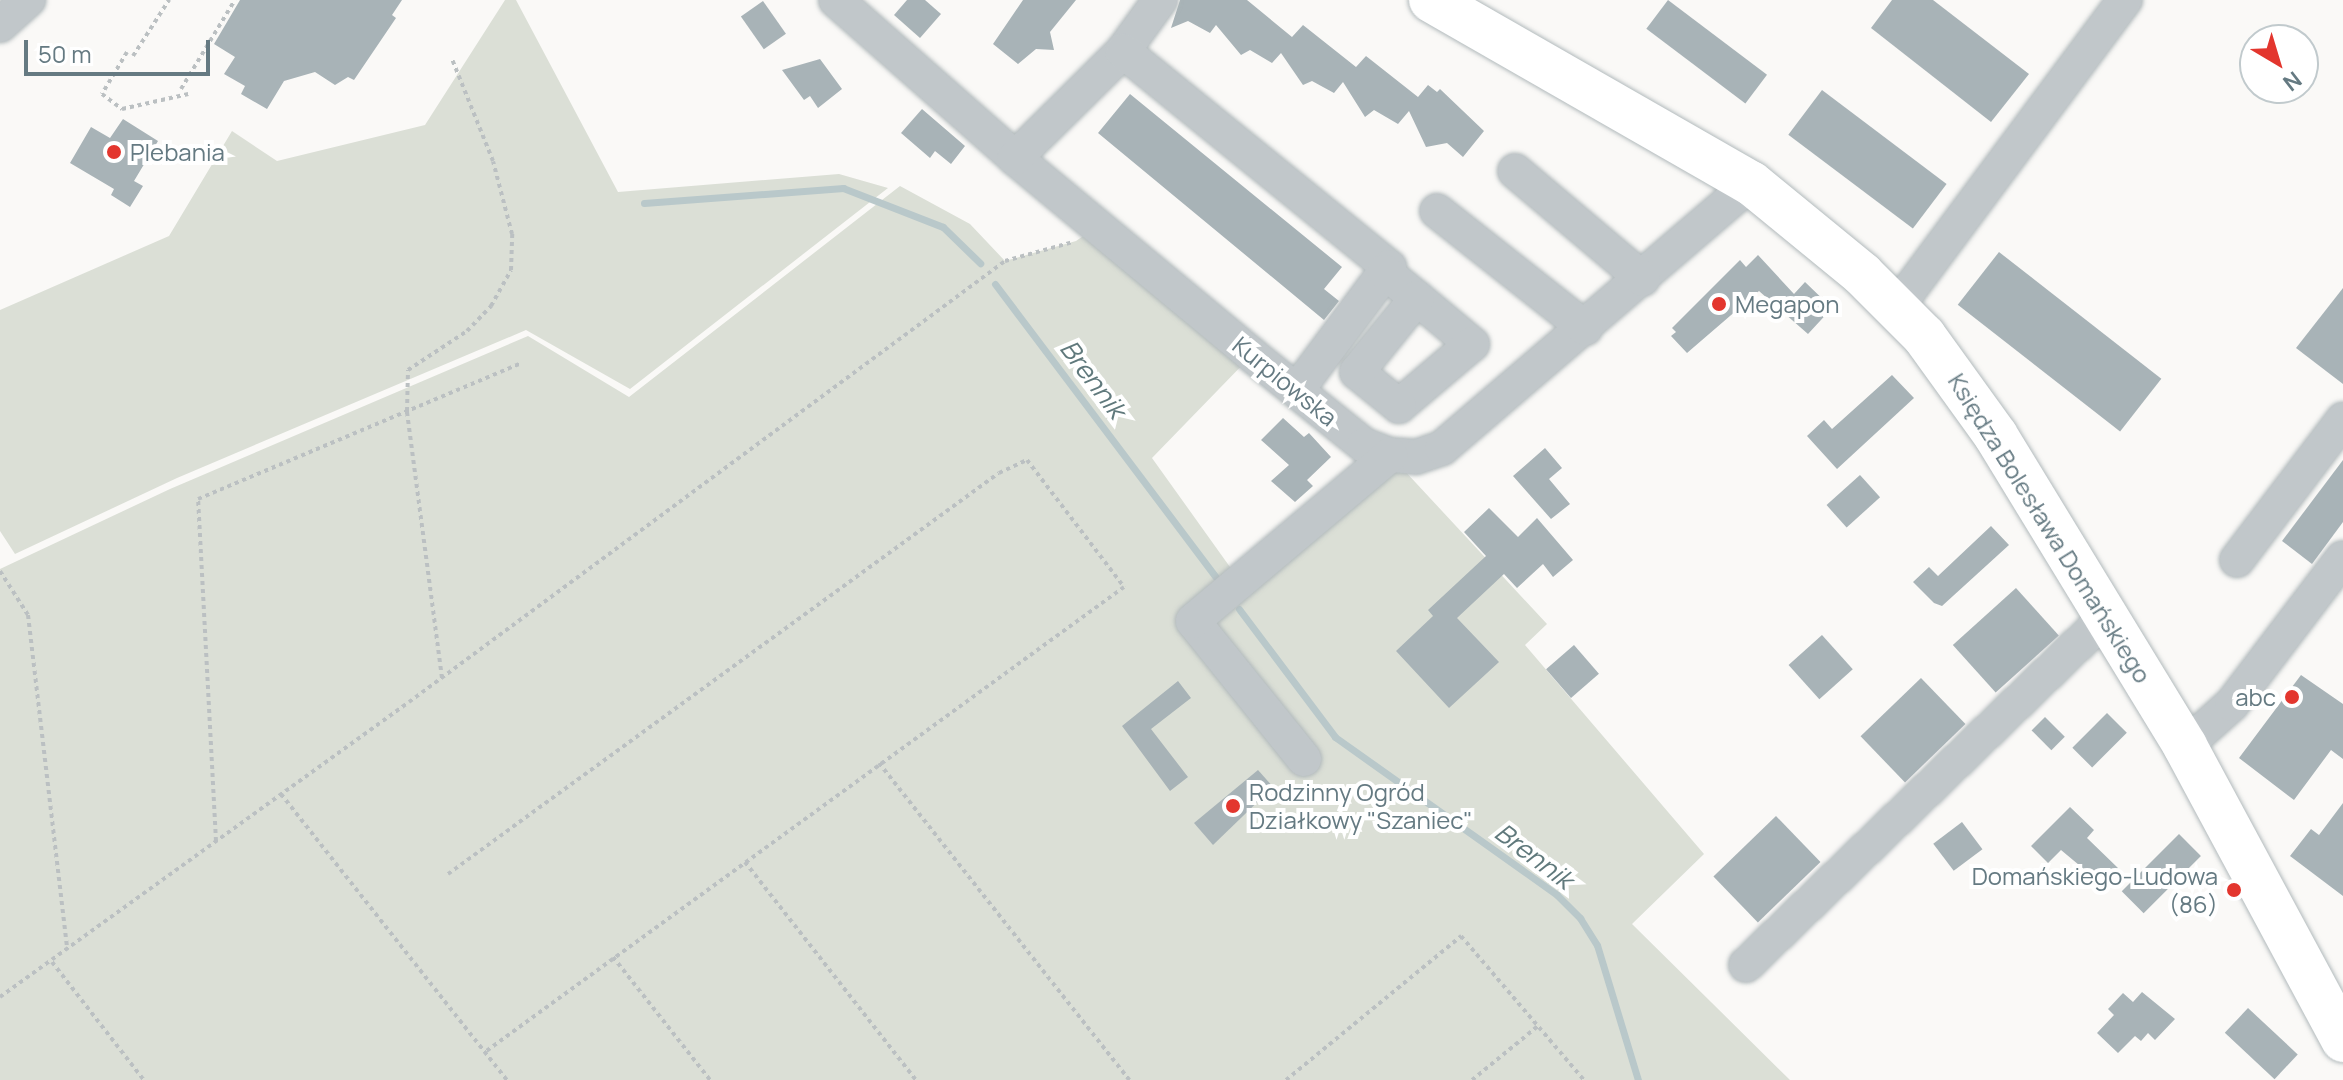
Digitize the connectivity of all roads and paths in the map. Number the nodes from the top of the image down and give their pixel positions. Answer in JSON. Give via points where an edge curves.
{"nodes":[{"id":1,"x":28,"y":0,"type":"edge"},
{"id":2,"x":169,"y":0,"type":"edge"},
{"id":3,"x":235,"y":0,"type":"edge"},
{"id":4,"x":836,"y":0,"type":"edge"},
{"id":5,"x":1160,"y":0,"type":"edge"},
{"id":6,"x":1431,"y":0,"type":"edge"},
{"id":7,"x":2125,"y":0,"type":"edge"},
{"id":8,"x":0,"y":25,"type":"edge"},
{"id":9,"x":1123,"y":51,"type":"junction"},
{"id":10,"x":127,"y":52,"type":"dead end"},
{"id":11,"x":133,"y":56,"type":"dead end"},
{"id":12,"x":452,"y":59,"type":"dead end"},
{"id":13,"x":181,"y":89,"type":"dead end"},
{"id":14,"x":188,"y":94,"type":"dead end"},
{"id":15,"x":1015,"y":158,"type":"junction"},
{"id":16,"x":1515,"y":171,"type":"dead end"},
{"id":17,"x":1751,"y":183,"type":"junction"},
{"id":18,"x":1437,"y":211,"type":"dead end"},
{"id":19,"x":1098,"y":226,"type":"junction"},
{"id":20,"x":1385,"y":272,"type":"junction"},
{"id":21,"x":1643,"y":279,"type":"junction"},
{"id":22,"x":1417,"y":298,"type":"dead end"},
{"id":23,"x":1896,"y":308,"type":"junction"},
{"id":24,"x":1585,"y":328,"type":"junction"},
{"id":25,"x":521,"y":363,"type":"dead end"},
{"id":26,"x":1297,"y":390,"type":"junction"},
{"id":27,"x":407,"y":411,"type":"junction"},
{"id":28,"x":2343,"y":420,"type":"edge"},
{"id":29,"x":1390,"y":455,"type":"junction"},
{"id":30,"x":2343,"y":558,"type":"edge"},
{"id":31,"x":2237,"y":560,"type":"dead end"},
{"id":32,"x":0,"y":571,"type":"edge"},
{"id":33,"x":2107,"y":616,"type":"junction"},
{"id":34,"x":442,"y":678,"type":"junction"},
{"id":35,"x":2185,"y":746,"type":"junction"},
{"id":36,"x":1304,"y":759,"type":"dead end"},
{"id":37,"x":879,"y":763,"type":"junction"},
{"id":38,"x":281,"y":794,"type":"junction"},
{"id":39,"x":216,"y":841,"type":"junction"},
{"id":40,"x":745,"y":862,"type":"junction"},
{"id":41,"x":448,"y":874,"type":"dead end"},
{"id":42,"x":67,"y":949,"type":"junction"},
{"id":43,"x":613,"y":957,"type":"junction"},
{"id":44,"x":52,"y":962,"type":"junction"},
{"id":45,"x":1746,"y":965,"type":"dead end"},
{"id":46,"x":0,"y":997,"type":"edge"},
{"id":47,"x":1538,"y":1026,"type":"junction"},
{"id":48,"x":2343,"y":1040,"type":"edge"},
{"id":49,"x":485,"y":1052,"type":"junction"},
{"id":50,"x":144,"y":1080,"type":"edge"},
{"id":51,"x":507,"y":1080,"type":"edge"},
{"id":52,"x":710,"y":1080,"type":"edge"},
{"id":53,"x":916,"y":1080,"type":"edge"},
{"id":54,"x":1129,"y":1080,"type":"edge"},
{"id":55,"x":1286,"y":1080,"type":"edge"},
{"id":56,"x":1472,"y":1080,"type":"edge"},
{"id":57,"x":1584,"y":1080,"type":"edge"}],
"edges":[{"from":1,"to":8,"type":"street"},
{"from":2,"to":11,"type":"path"},
{"from":3,"to":13,"type":"path"},
{"from":4,"to":15,"type":"street","name":"Kurpiowska"},
{"from":5,"to":9,"type":"street"},
{"from":6,"to":17,"type":"main road","name":"Księdza Bolesława Domańskiego"},
{"from":7,"to":23,"type":"street"},
{"from":9,"to":15,"type":"street"},
{"from":9,"to":20,"type":"street","via":[[1389,267]]},
{"from":10,"to":14,"type":"path","via":[[102,94],[122,109]]},
{"from":12,"to":27,"type":"path","via":[[493,161],[512,234],[511,270],[491,306],[467,331],[408,370]]},
{"from":15,"to":19,"type":"street","name":"Kurpiowska"},
{"from":16,"to":21,"type":"street"},
{"from":17,"to":21,"type":"street"},
{"from":17,"to":23,"type":"main road","name":"Księdza Bolesława Domańskiego","via":[[1828,243]]},
{"from":18,"to":24,"type":"street"},
{"from":19,"to":26,"type":"street","name":"Kurpiowska"},
{"from":19,"to":34,"type":"path","via":[[1076,241],[1005,261]]},
{"from":20,"to":22,"type":"street"},
{"from":20,"to":26,"type":"street"},
{"from":21,"to":24,"type":"street"},
{"from":23,"to":33,"type":"main road","name":"Księdza Bolesława Domańskiego","via":[[1961,382]]},
{"from":24,"to":29,"type":"street","via":[[1442,448],[1416,457]]},
{"from":25,"to":27,"type":"path"},
{"from":26,"to":29,"type":"street","name":"Kurpiowska","via":[[1364,445]]},
{"from":27,"to":34,"type":"path"},
{"from":27,"to":39,"type":"path","via":[[198,499]]},
{"from":28,"to":31,"type":"street"},
{"from":29,"to":36,"type":"street","via":[[1193,621]]},
{"from":30,"to":35,"type":"street","via":[[2232,704]]},
{"from":32,"to":42,"type":"path","via":[[28,615]]},
{"from":33,"to":35,"type":"main road","name":"Księdza Bolesława Domańskiego"},
{"from":33,"to":45,"type":"street"},
{"from":34,"to":38,"type":"path"},
{"from":35,"to":48,"type":"main road","name":"Księdza Bolesława Domańskiego"},
{"from":37,"to":40,"type":"path"},
{"from":37,"to":41,"type":"path","via":[[1124,587],[1027,460],[999,473]]},
{"from":37,"to":54,"type":"path"},
{"from":38,"to":39,"type":"path"},
{"from":38,"to":49,"type":"path"},
{"from":39,"to":42,"type":"path"},
{"from":40,"to":43,"type":"path"},
{"from":40,"to":53,"type":"path"},
{"from":42,"to":44,"type":"path"},
{"from":43,"to":49,"type":"path"},
{"from":43,"to":52,"type":"path"},
{"from":44,"to":46,"type":"path"},
{"from":44,"to":50,"type":"path"},
{"from":47,"to":55,"type":"path","via":[[1461,936]]},
{"from":47,"to":56,"type":"path"},
{"from":47,"to":57,"type":"path"},
{"from":49,"to":51,"type":"path"}]}
